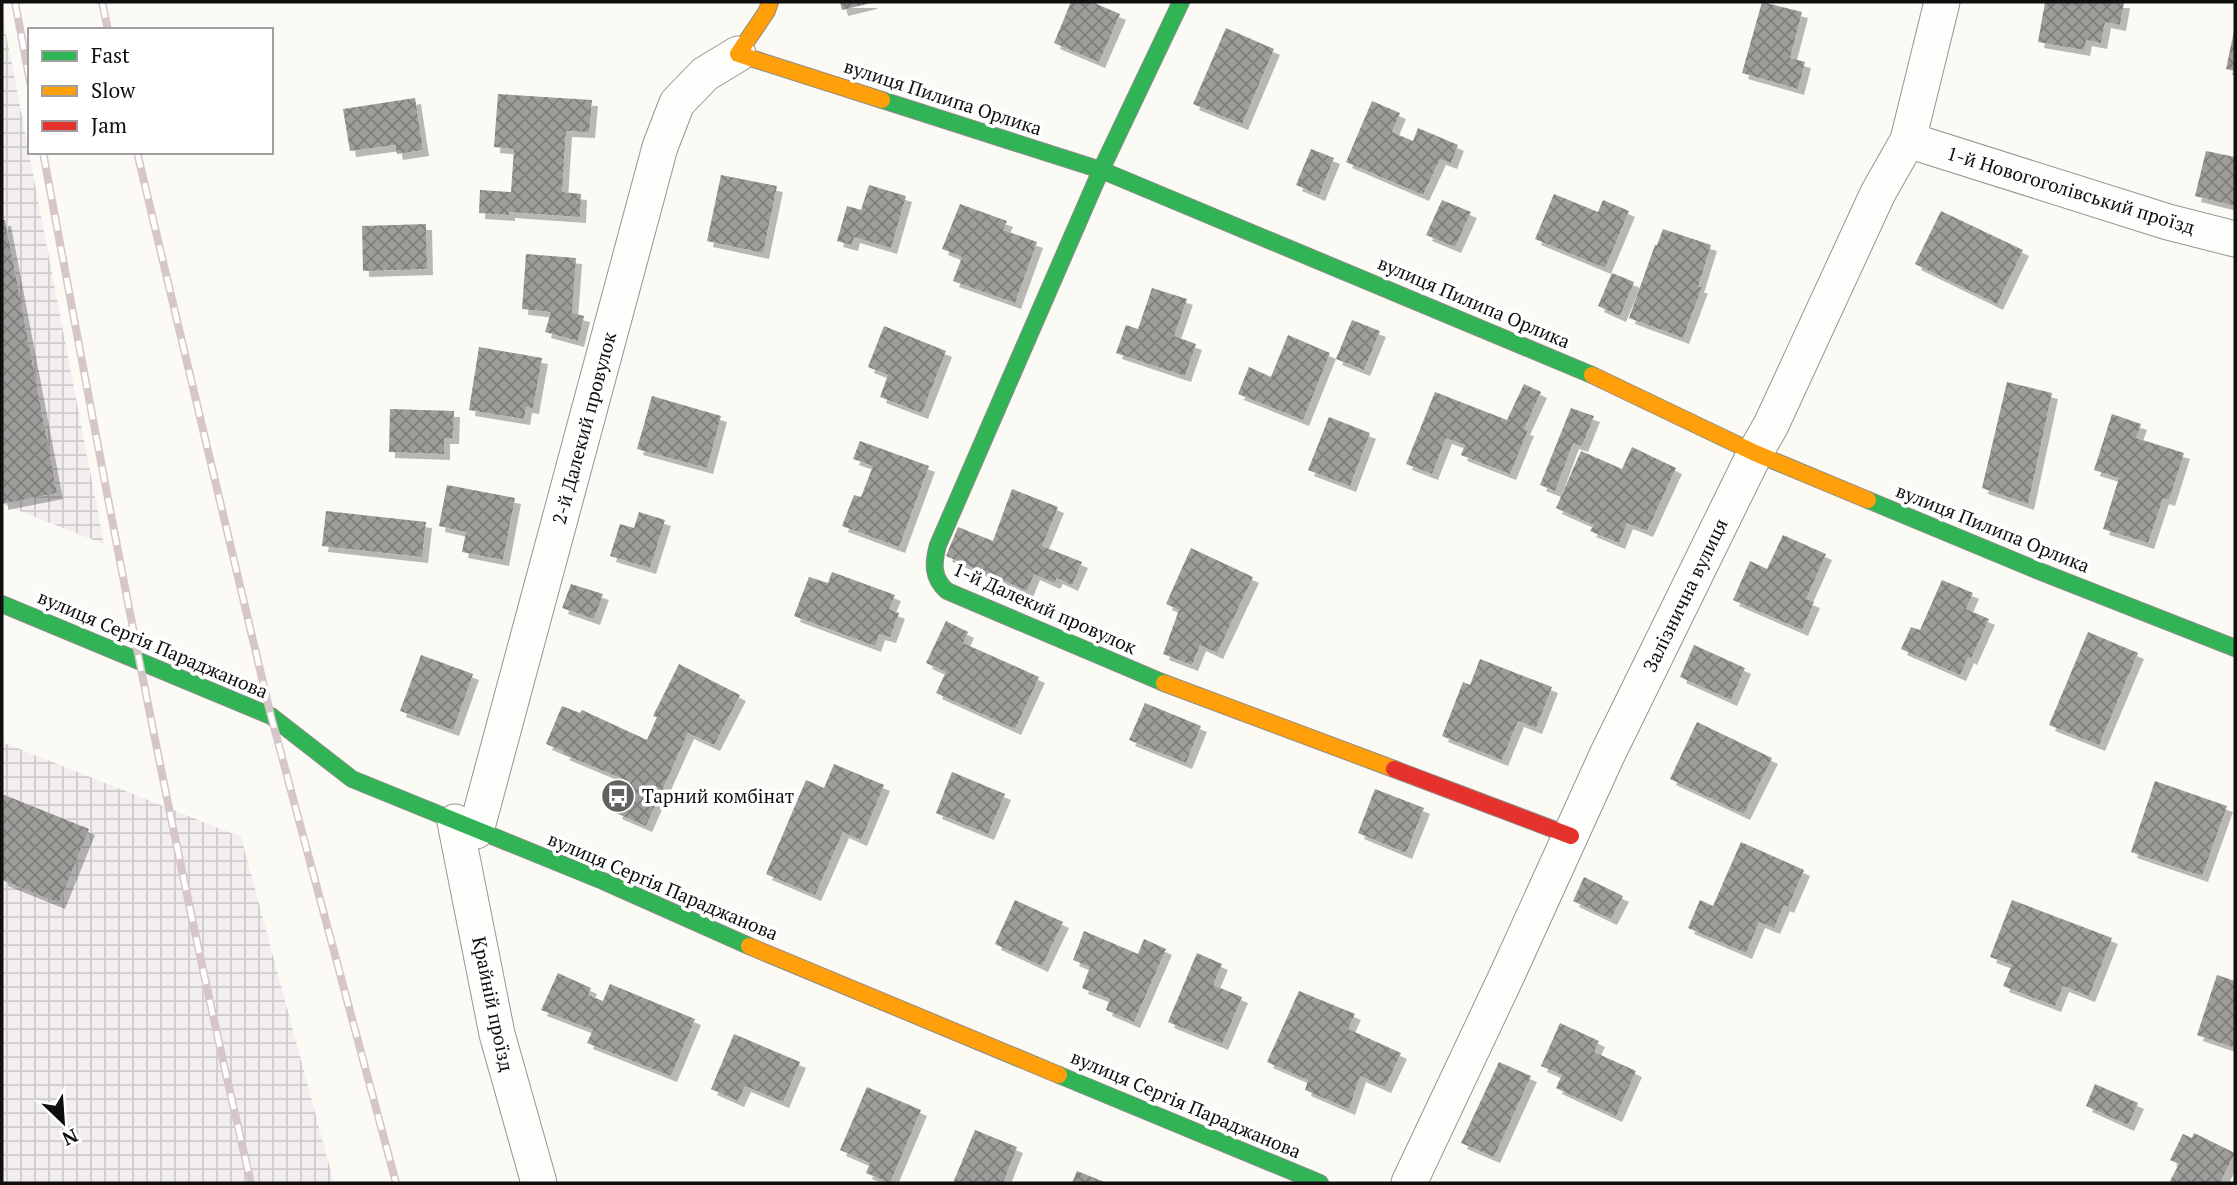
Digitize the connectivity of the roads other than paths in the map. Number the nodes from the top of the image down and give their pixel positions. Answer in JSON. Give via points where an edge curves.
{"nodes":[{"id":1,"x":770,"y":2,"type":"edge"},
{"id":2,"x":1181,"y":2,"type":"edge"},
{"id":3,"x":1942,"y":2,"type":"edge"},
{"id":4,"x":738,"y":54,"type":"junction"},
{"id":5,"x":1908,"y":140,"type":"junction"},
{"id":6,"x":1101,"y":170,"type":"junction"},
{"id":7,"x":2235,"y":239,"type":"edge"},
{"id":8,"x":1755,"y":453,"type":"junction"},
{"id":9,"x":2,"y":604,"type":"edge"},
{"id":10,"x":2235,"y":648,"type":"edge"},
{"id":11,"x":466,"y":826,"type":"junction"},
{"id":12,"x":1571,"y":836,"type":"junction"},
{"id":13,"x":539,"y":1183,"type":"edge"},
{"id":14,"x":1320,"y":1183,"type":"edge"},
{"id":15,"x":1409,"y":1183,"type":"edge"}],
"edges":[{"from":1,"to":4,"type":"street"},
{"from":2,"to":6,"type":"street","name":"1-й Далекий провулок"},
{"from":3,"to":5,"type":"street","name":"Залізнична вулиця"},
{"from":4,"to":6,"type":"street","name":"вулиця Пилипа Орлика"},
{"from":4,"to":11,"type":"street","name":"2-й Далекий провулок","via":[[705,74],[677,103],[660,147]]},
{"from":5,"to":7,"type":"street","name":"1-й Новогоголівський проїзд"},
{"from":5,"to":8,"type":"street","name":"Залізнична вулиця","via":[[1878,193]]},
{"from":6,"to":8,"type":"street","name":"вулиця Пилипа Орлика","via":[[1573,366]]},
{"from":6,"to":12,"type":"street","name":"1-й Далекий провулок","via":[[938,545],[934,559],[938,584],[947,592],[1133,671]]},
{"from":8,"to":10,"type":"street","name":"вулиця Пилипа Орлика"},
{"from":8,"to":12,"type":"street","name":"Залізнична вулиця"},
{"from":9,"to":11,"type":"street","name":"вулиця Сергія Параджанова","via":[[271,716],[352,779]]},
{"from":11,"to":13,"type":"street","name":"Крайній проїзд","via":[[497,1034]]},
{"from":11,"to":14,"type":"street","name":"вулиця Сергія Параджанова"},
{"from":12,"to":15,"type":"street","name":"Залізнична вулиця"}]}
